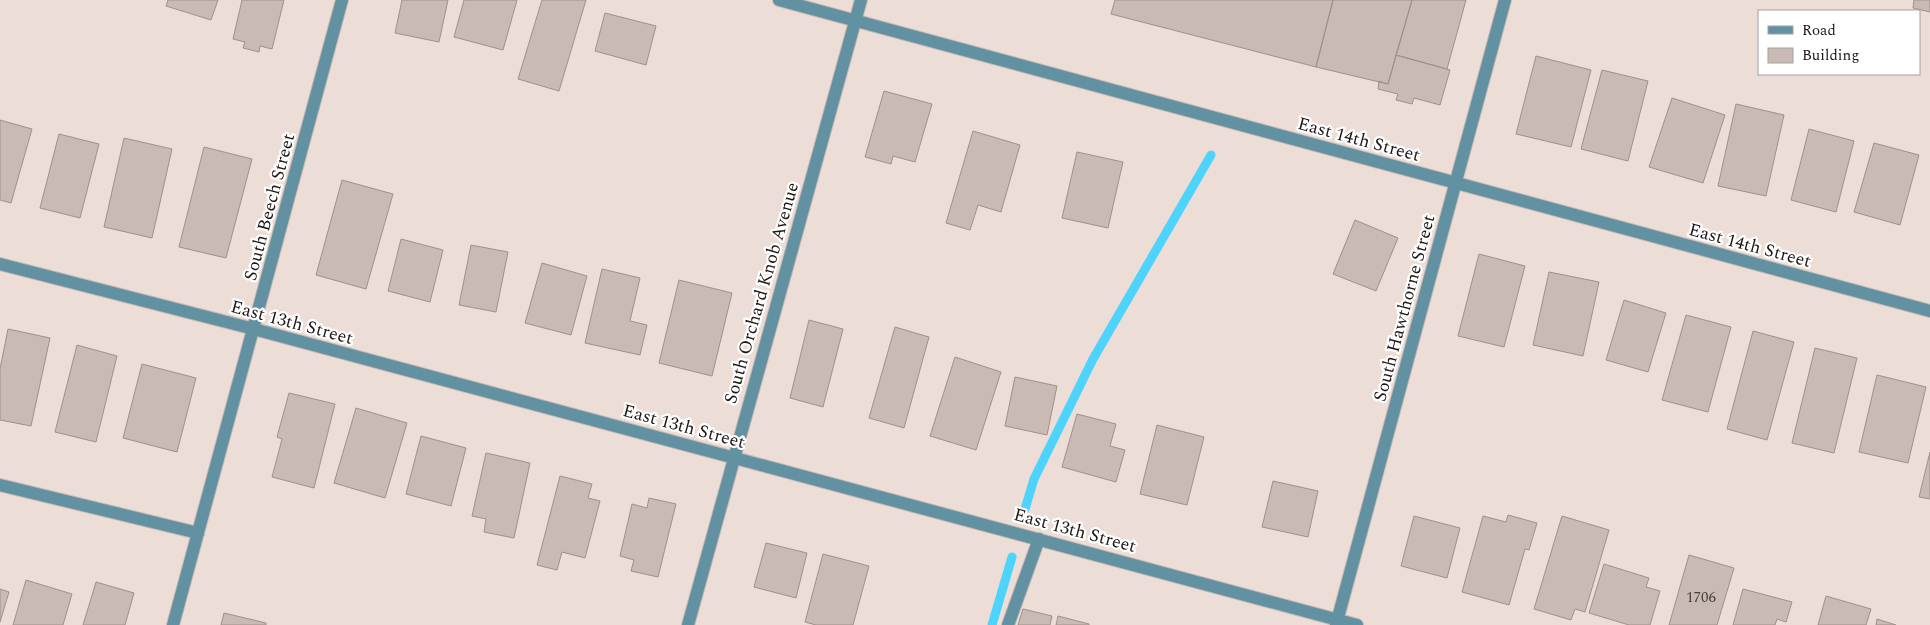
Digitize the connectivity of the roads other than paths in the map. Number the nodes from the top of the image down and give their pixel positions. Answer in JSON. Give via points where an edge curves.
{"nodes":[{"id":1,"x":342,"y":0,"type":"edge"},
{"id":2,"x":779,"y":0,"type":"edge"},
{"id":3,"x":861,"y":0,"type":"edge"},
{"id":4,"x":1505,"y":0,"type":"edge"},
{"id":5,"x":855,"y":21,"type":"junction"},
{"id":6,"x":1456,"y":184,"type":"junction"},
{"id":7,"x":0,"y":264,"type":"edge"},
{"id":8,"x":1930,"y":311,"type":"edge"},
{"id":9,"x":254,"y":329,"type":"junction"},
{"id":10,"x":734,"y":458,"type":"junction"},
{"id":11,"x":0,"y":485,"type":"edge"},
{"id":12,"x":198,"y":533,"type":"junction"},
{"id":13,"x":1039,"y":539,"type":"junction"},
{"id":14,"x":1337,"y":622,"type":"edge"},
{"id":15,"x":173,"y":625,"type":"edge"},
{"id":16,"x":688,"y":625,"type":"edge"},
{"id":17,"x":1008,"y":625,"type":"edge"},
{"id":18,"x":1357,"y":625,"type":"edge"}],
"edges":[{"from":1,"to":9,"type":"street","name":"South Beech Street"},
{"from":2,"to":5,"type":"street","name":"East 14th Street"},
{"from":3,"to":5,"type":"street","name":"South Orchard Knob Avenue"},
{"from":4,"to":6,"type":"street","name":"South Hawthorne Street"},
{"from":5,"to":6,"type":"street","name":"East 14th Street"},
{"from":5,"to":10,"type":"street","name":"South Orchard Knob Avenue"},
{"from":6,"to":8,"type":"street","name":"East 14th Street"},
{"from":6,"to":14,"type":"street","name":"South Hawthorne Street"},
{"from":7,"to":9,"type":"street","name":"East 13th Street"},
{"from":9,"to":10,"type":"street","name":"East 13th Street"},
{"from":9,"to":12,"type":"street","name":"South Beech Street"},
{"from":10,"to":13,"type":"street","name":"East 13th Street"},
{"from":10,"to":16,"type":"street","name":"South Orchard Knob Avenue"},
{"from":11,"to":12,"type":"street"},
{"from":12,"to":15,"type":"street","name":"South Beech Street"},
{"from":13,"to":14,"type":"street","name":"East 13th Street"},
{"from":13,"to":17,"type":"street"},
{"from":14,"to":18,"type":"street","name":"East 13th Street"}]}
